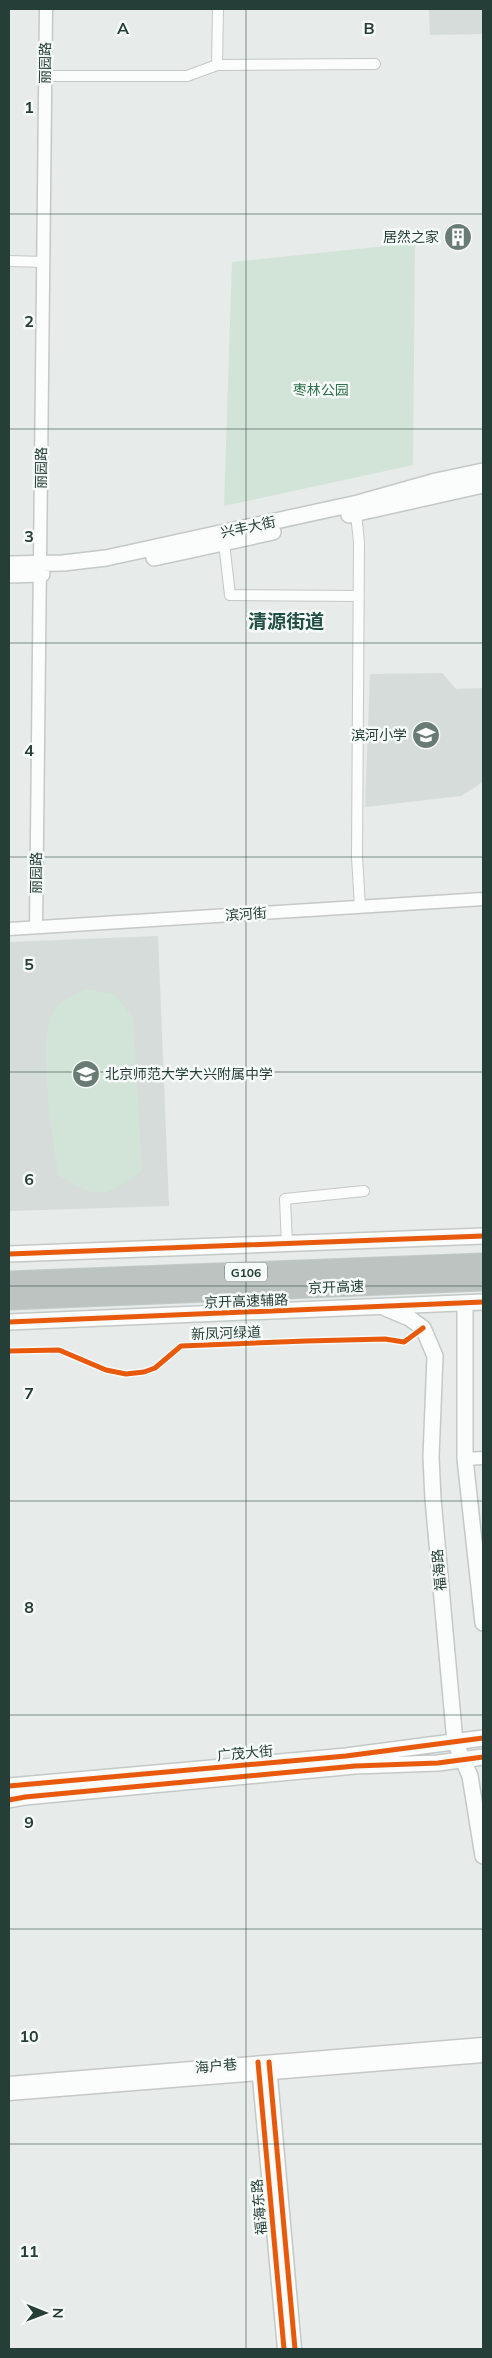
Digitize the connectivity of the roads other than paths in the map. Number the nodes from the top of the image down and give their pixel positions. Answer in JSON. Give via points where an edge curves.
{"nodes":[{"id":1,"x":46,"y":9,"type":"edge"},
{"id":2,"x":218,"y":9,"type":"edge"},
{"id":3,"x":375,"y":64,"type":"dead end"},
{"id":4,"x":218,"y":65,"type":"junction"},
{"id":5,"x":45,"y":76,"type":"junction"},
{"id":6,"x":9,"y":261,"type":"edge"},
{"id":7,"x":44,"y":262,"type":"junction"},
{"id":8,"x":483,"y":471,"type":"edge"},
{"id":9,"x":483,"y":485,"type":"edge"},
{"id":10,"x":356,"y":514,"type":"junction"},
{"id":11,"x":224,"y":543,"type":"junction"},
{"id":12,"x":9,"y":564,"type":"edge"},
{"id":13,"x":40,"y":569,"type":"junction"},
{"id":14,"x":9,"y":575,"type":"edge"},
{"id":15,"x":358,"y":596,"type":"junction"},
{"id":16,"x":483,"y":899,"type":"edge"},
{"id":17,"x":360,"y":907,"type":"junction"},
{"id":18,"x":36,"y":927,"type":"junction"},
{"id":19,"x":9,"y":929,"type":"edge"},
{"id":20,"x":364,"y":1191,"type":"dead end"},
{"id":21,"x":483,"y":1236,"type":"edge"},
{"id":22,"x":288,"y":1244,"type":"junction"},
{"id":23,"x":9,"y":1254,"type":"edge"},
{"id":24,"x":483,"y":1263,"type":"edge"},
{"id":25,"x":9,"y":1281,"type":"edge"},
{"id":26,"x":483,"y":1281,"type":"edge"},
{"id":27,"x":9,"y":1300,"type":"edge"},
{"id":28,"x":483,"y":1302,"type":"edge"},
{"id":29,"x":465,"y":1304,"type":"junction"},
{"id":30,"x":383,"y":1307,"type":"junction"},
{"id":31,"x":9,"y":1322,"type":"edge"},
{"id":32,"x":465,"y":1458,"type":"junction"},
{"id":33,"x":483,"y":1458,"type":"edge"},
{"id":34,"x":483,"y":1623,"type":"edge"},
{"id":35,"x":483,"y":1738,"type":"edge"},
{"id":36,"x":455,"y":1742,"type":"junction"},
{"id":37,"x":483,"y":1757,"type":"edge"},
{"id":38,"x":462,"y":1760,"type":"junction"},
{"id":39,"x":9,"y":1786,"type":"edge"},
{"id":40,"x":9,"y":1800,"type":"edge"},
{"id":41,"x":483,"y":1856,"type":"edge"},
{"id":42,"x":483,"y":2044,"type":"edge"},
{"id":43,"x":483,"y":2056,"type":"edge"},
{"id":44,"x":264,"y":2068,"type":"junction"},
{"id":45,"x":9,"y":2083,"type":"edge"},
{"id":46,"x":9,"y":2094,"type":"edge"},
{"id":47,"x":284,"y":2349,"type":"edge"},
{"id":48,"x":295,"y":2349,"type":"edge"}],
"edges":[{"from":1,"to":5,"type":"street","name":"丽园路"},
{"from":2,"to":4,"type":"street"},
{"from":3,"to":4,"type":"street"},
{"from":4,"to":5,"type":"street","via":[[187,76]]},
{"from":5,"to":7,"type":"street","name":"丽园路"},
{"from":6,"to":7,"type":"street"},
{"from":7,"to":13,"type":"street","name":"丽园路"},
{"from":8,"to":13,"type":"main road","name":"兴丰大街","via":[[358,503],[106,558]]},
{"from":9,"to":10,"type":"main road","name":"兴丰大街"},
{"from":10,"to":11,"type":"main road","name":"兴丰大街"},
{"from":10,"to":15,"type":"street"},
{"from":11,"to":13,"type":"main road","name":"兴丰大街","via":[[93,570]]},
{"from":11,"to":15,"type":"street","via":[[230,595]]},
{"from":12,"to":13,"type":"main road","name":"兴丰大街"},
{"from":13,"to":14,"type":"main road","name":"兴丰大街"},
{"from":13,"to":18,"type":"street","name":"丽园路"},
{"from":15,"to":17,"type":"street","via":[[356,857]]},
{"from":16,"to":17,"type":"street","name":"滨河街"},
{"from":17,"to":18,"type":"street","name":"滨河街"},
{"from":18,"to":19,"type":"street","name":"滨河街"},
{"from":20,"to":22,"type":"street","via":[[285,1199]]},
{"from":21,"to":22,"type":"main road"},
{"from":22,"to":23,"type":"main road"},
{"from":24,"to":25,"type":"highway","name":"京开高速","number":"G106"},
{"from":26,"to":27,"type":"highway","name":"京开高速","number":"G106"},
{"from":28,"to":29,"type":"main road","name":"京开高速辅路"},
{"from":29,"to":30,"type":"main road","name":"京开高速辅路"},
{"from":29,"to":32,"type":"main road"},
{"from":30,"to":31,"type":"main road","name":"京开高速辅路"},
{"from":30,"to":36,"type":"main road","name":"福海路","via":[[423,1328],[435,1356],[432,1499]]},
{"from":32,"to":33,"type":"street"},
{"from":32,"to":34,"type":"main road"},
{"from":35,"to":36,"type":"main road","name":"广茂大街"},
{"from":36,"to":38,"type":"main road","name":"福海路"},
{"from":36,"to":39,"type":"main road","name":"广茂大街","via":[[346,1756]]},
{"from":37,"to":38,"type":"main road","name":"广茂大街"},
{"from":38,"to":40,"type":"main road","name":"广茂大街","via":[[345,1767]]},
{"from":38,"to":41,"type":"main road","name":"福海路","via":[[470,1776]]},
{"from":42,"to":44,"type":"street","name":"海户巷"},
{"from":43,"to":44,"type":"street","name":"海户巷"},
{"from":44,"to":45,"type":"street","name":"海户巷"},
{"from":44,"to":46,"type":"street","name":"海户巷"},
{"from":44,"to":47,"type":"street","name":"福海东路"},
{"from":44,"to":48,"type":"street","name":"福海东路"}]}
